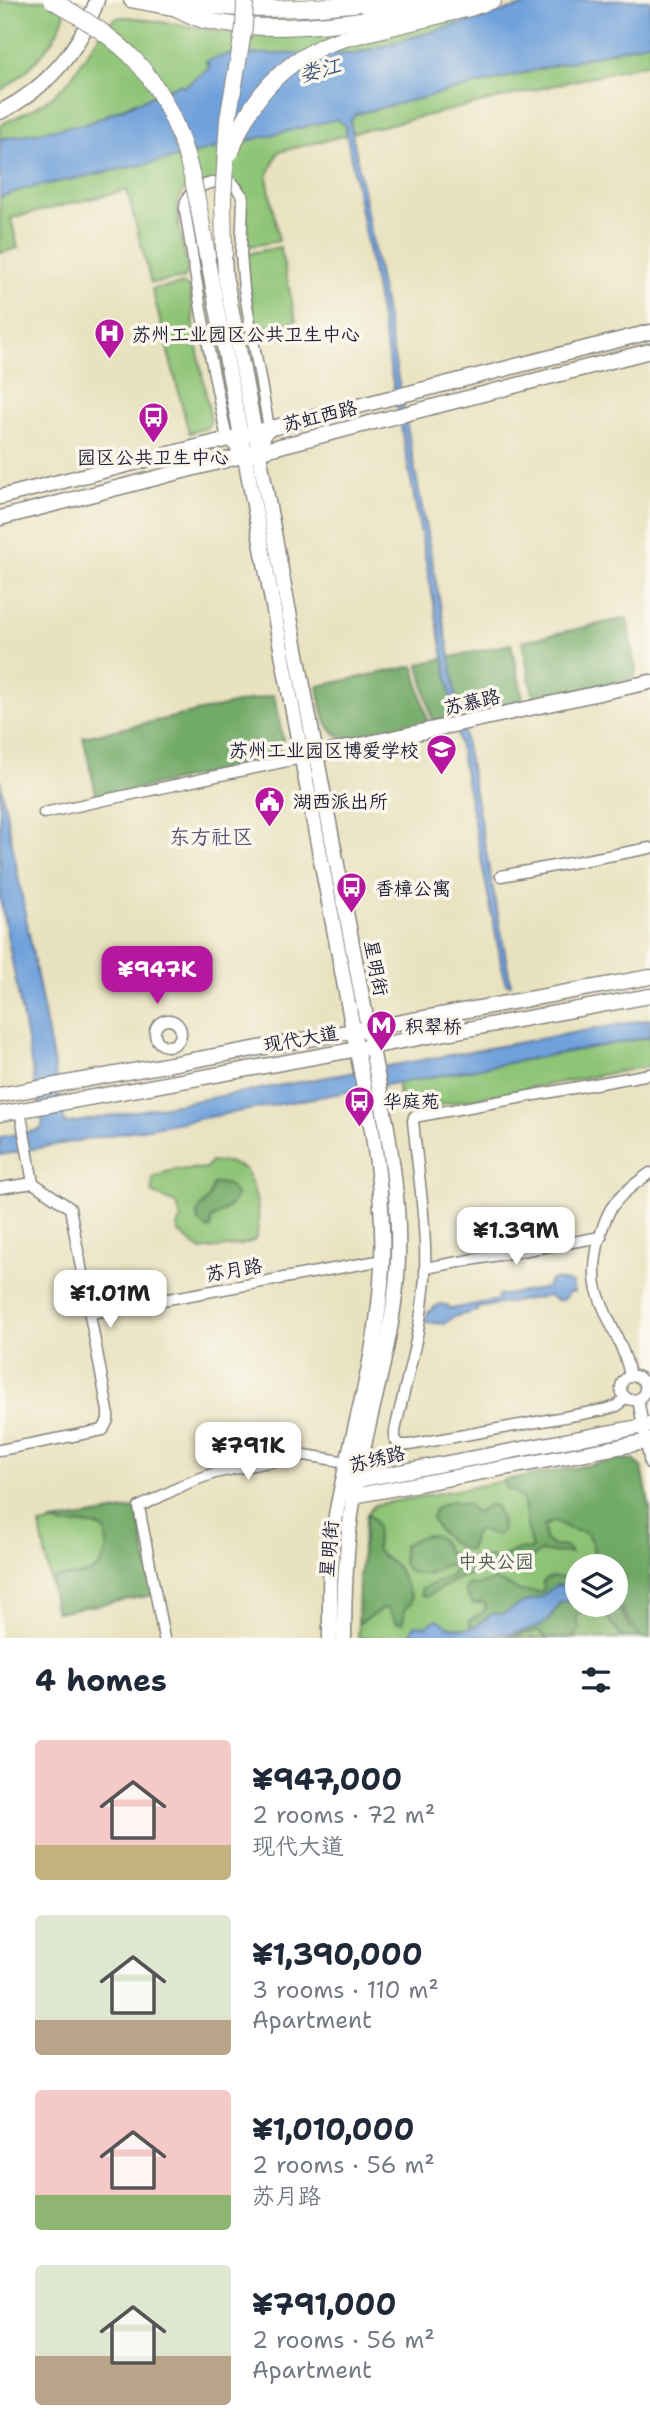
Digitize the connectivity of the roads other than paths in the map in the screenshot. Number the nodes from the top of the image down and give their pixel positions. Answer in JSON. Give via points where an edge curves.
{"nodes":[{"id":1,"x":52,"y":0,"type":"edge"},
{"id":2,"x":89,"y":0,"type":"edge"},
{"id":3,"x":97,"y":0,"type":"edge"},
{"id":4,"x":131,"y":0,"type":"edge"},
{"id":5,"x":245,"y":0,"type":"edge"},
{"id":6,"x":380,"y":0,"type":"edge"},
{"id":7,"x":421,"y":0,"type":"edge"},
{"id":8,"x":462,"y":0,"type":"edge"},
{"id":9,"x":493,"y":0,"type":"edge"},
{"id":10,"x":173,"y":4,"type":"edge"},
{"id":11,"x":0,"y":103,"type":"edge"},
{"id":12,"x":0,"y":112,"type":"edge"},
{"id":13,"x":223,"y":199,"type":"junction"},
{"id":14,"x":215,"y":255,"type":"junction"},
{"id":15,"x":650,"y":332,"type":"edge"},
{"id":16,"x":650,"y":351,"type":"edge"},
{"id":17,"x":263,"y":430,"type":"junction"},
{"id":18,"x":234,"y":438,"type":"junction"},
{"id":19,"x":260,"y":450,"type":"junction"},
{"id":20,"x":244,"y":454,"type":"junction"},
{"id":21,"x":0,"y":497,"type":"edge"},
{"id":22,"x":0,"y":518,"type":"edge"},
{"id":23,"x":650,"y":682,"type":"edge"},
{"id":24,"x":316,"y":755,"type":"junction"},
{"id":25,"x":301,"y":758,"type":"junction"},
{"id":26,"x":44,"y":813,"type":"dead end"},
{"id":27,"x":650,"y":848,"type":"edge"},
{"id":28,"x":500,"y":876,"type":"dead end"},
{"id":29,"x":650,"y":977,"type":"edge"},
{"id":30,"x":650,"y":996,"type":"edge"},
{"id":31,"x":367,"y":1028,"type":"junction"},
{"id":32,"x":351,"y":1031,"type":"junction"},
{"id":33,"x":181,"y":1045,"type":"joint"},
{"id":34,"x":371,"y":1046,"type":"junction"},
{"id":35,"x":355,"y":1049,"type":"junction"},
{"id":36,"x":650,"y":1074,"type":"edge"},
{"id":37,"x":0,"y":1095,"type":"edge"},
{"id":38,"x":20,"y":1110,"type":"junction"},
{"id":39,"x":0,"y":1114,"type":"edge"},
{"id":40,"x":650,"y":1173,"type":"edge"},
{"id":41,"x":33,"y":1183,"type":"junction"},
{"id":42,"x":0,"y":1188,"type":"edge"},
{"id":43,"x":601,"y":1237,"type":"junction"},
{"id":44,"x":383,"y":1260,"type":"junction"},
{"id":45,"x":425,"y":1268,"type":"junction"},
{"id":46,"x":90,"y":1313,"type":"junction"},
{"id":47,"x":630,"y":1377,"type":"junction"},
{"id":48,"x":646,"y":1381,"type":"edge"},
{"id":49,"x":632,"y":1399,"type":"junction"},
{"id":50,"x":643,"y":1426,"type":"edge"},
{"id":51,"x":645,"y":1442,"type":"edge"},
{"id":52,"x":0,"y":1450,"type":"edge"},
{"id":53,"x":353,"y":1463,"type":"junction"},
{"id":54,"x":650,"y":1464,"type":"edge"},
{"id":55,"x":356,"y":1480,"type":"junction"},
{"id":56,"x":347,"y":1493,"type":"junction"},
{"id":57,"x":163,"y":1638,"type":"edge"},
{"id":58,"x":330,"y":1638,"type":"edge"},
{"id":59,"x":344,"y":1638,"type":"edge"}],
"edges":[{"from":1,"to":14,"type":"highway","bridge":true,"via":[[123,49],[158,92],[188,161]]},
{"from":2,"to":11,"type":"main road","via":[[47,69],[31,85]]},
{"from":3,"to":12,"type":"main road","via":[[82,33],[53,74],[30,95]]},
{"from":4,"to":10,"type":"main road"},
{"from":5,"to":13,"type":"highway","bridge":true,"via":[[228,119]]},
{"from":6,"to":10,"type":"highway","via":[[268,9]]},
{"from":7,"to":10,"type":"main road","via":[[302,15],[231,15]]},
{"from":8,"to":10,"type":"highway","via":[[335,23],[237,24],[205,20]]},
{"from":9,"to":13,"type":"highway","bridge":true,"via":[[342,38],[287,68],[259,97],[239,131]]},
{"from":13,"to":14,"type":"highway"},
{"from":14,"to":17,"type":"main road","name":"星明街","via":[[225,275]]},
{"from":14,"to":18,"type":"main road","name":"星明街"},
{"from":15,"to":17,"type":"main road","name":"苏虹西路"},
{"from":16,"to":19,"type":"main road","name":"苏虹西路"},
{"from":17,"to":18,"type":"main road","name":"苏虹西路"},
{"from":17,"to":18,"type":"street","via":[[244,289],[243,197],[233,183],[220,183],[193,190],[184,206],[202,315]]},
{"from":17,"to":19,"type":"main road","name":"星明街"},
{"from":18,"to":20,"type":"main road","name":"星明街"},
{"from":18,"to":21,"type":"main road","name":"苏虹西路"},
{"from":19,"to":20,"type":"main road","name":"苏虹西路"},
{"from":19,"to":24,"type":"main road","name":"星明街"},
{"from":20,"to":22,"type":"main road","name":"苏虹西路"},
{"from":20,"to":25,"type":"main road","name":"星明街"},
{"from":23,"to":24,"type":"main road","name":"苏慕路"},
{"from":24,"to":25,"type":"main road","name":"苏慕路"},
{"from":24,"to":31,"type":"main road","name":"星明街"},
{"from":25,"to":26,"type":"street"},
{"from":25,"to":32,"type":"main road","name":"星明街"},
{"from":27,"to":28,"type":"street"},
{"from":29,"to":31,"type":"main road","name":"现代大道"},
{"from":30,"to":34,"type":"main road","name":"现代大道"},
{"from":31,"to":32,"type":"main road","name":"现代大道"},
{"from":31,"to":34,"type":"main road","name":"星明街"},
{"from":32,"to":35,"type":"main road","name":"星明街"},
{"from":32,"to":37,"type":"main road","name":"现代大道"},
{"from":33,"to":33,"type":"street","via":[[160,1049],[154,1033],[157,1024],[174,1021],[180,1027]]},
{"from":34,"to":35,"type":"main road","name":"现代大道"},
{"from":34,"to":53,"type":"main road","name":"星明街","via":[[396,1190],[397,1272],[390,1333]]},
{"from":35,"to":38,"type":"main road","name":"现代大道"},
{"from":35,"to":44,"type":"main road","name":"星明街","via":[[380,1180]]},
{"from":36,"to":45,"type":"street","via":[[414,1117]]},
{"from":38,"to":39,"type":"main road","name":"现代大道"},
{"from":38,"to":41,"type":"street"},
{"from":40,"to":43,"type":"street","via":[[615,1204]]},
{"from":41,"to":42,"type":"street"},
{"from":41,"to":46,"type":"street","via":[[70,1208]]},
{"from":43,"to":45,"type":"street"},
{"from":43,"to":47,"type":"street","via":[[595,1269],[597,1289],[625,1353]]},
{"from":44,"to":46,"type":"street","name":"苏月路"},
{"from":44,"to":53,"type":"main road","name":"星明街"},
{"from":45,"to":49,"type":"street","via":[[419,1321],[394,1434],[398,1444],[409,1446],[603,1410]]},
{"from":46,"to":52,"type":"street","via":[[108,1410],[106,1427]]},
{"from":47,"to":48,"type":"street"},
{"from":47,"to":49,"type":"street","via":[[621,1385]]},
{"from":48,"to":49,"type":"street","via":[[644,1391]]},
{"from":49,"to":50,"type":"street"},
{"from":50,"to":51,"type":"street"},
{"from":50,"to":55,"type":"main road","name":"苏绣路"},
{"from":51,"to":54,"type":"street"},
{"from":51,"to":56,"type":"main road","name":"苏绣路"},
{"from":53,"to":55,"type":"main road","name":"星明街"},
{"from":53,"to":56,"type":"main road","name":"星明街"},
{"from":53,"to":57,"type":"street","via":[[305,1455],[215,1473],[139,1507]]},
{"from":55,"to":56,"type":"main road","name":"苏绣路"},
{"from":56,"to":58,"type":"main road","name":"星明街","via":[[332,1551]]},
{"from":56,"to":59,"type":"main road","name":"星明街"}]}
